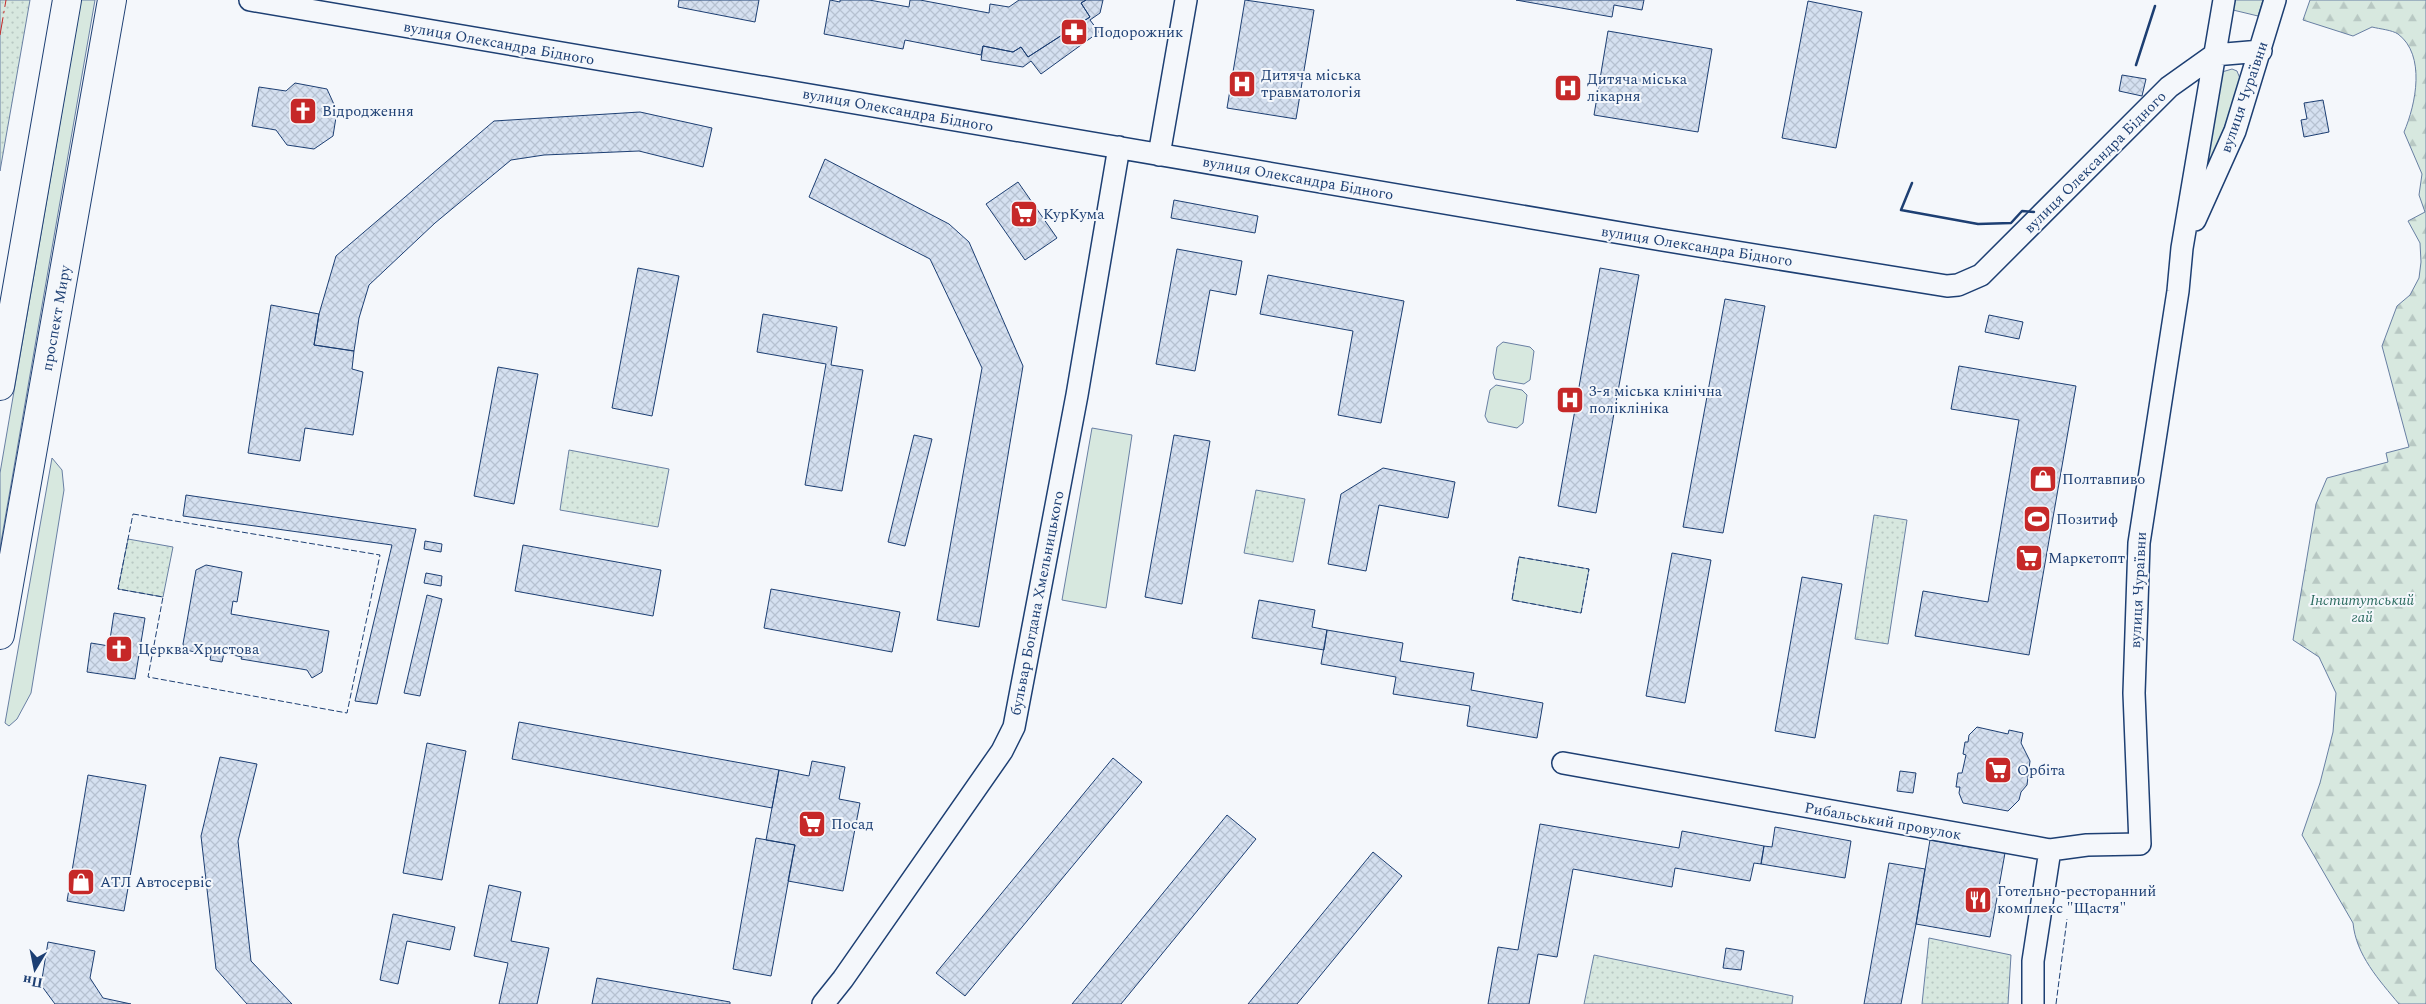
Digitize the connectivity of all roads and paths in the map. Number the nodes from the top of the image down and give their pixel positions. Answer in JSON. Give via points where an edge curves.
{"nodes":[{"id":1,"x":67,"y":0,"type":"edge"},
{"id":2,"x":112,"y":0,"type":"edge"},
{"id":3,"x":250,"y":0,"type":"edge"},
{"id":4,"x":1186,"y":0,"type":"edge"},
{"id":5,"x":2224,"y":0,"type":"edge"},
{"id":6,"x":2275,"y":0,"type":"edge"},
{"id":7,"x":2261,"y":51,"type":"junction"},
{"id":8,"x":2214,"y":55,"type":"junction"},
{"id":9,"x":1119,"y":147,"type":"junction"},
{"id":10,"x":1159,"y":155,"type":"junction"},
{"id":11,"x":2182,"y":248,"type":"junction"},
{"id":12,"x":0,"y":386,"type":"edge"},
{"id":13,"x":0,"y":635,"type":"edge"},
{"id":14,"x":1563,"y":763,"type":"dead end"},
{"id":15,"x":2050,"y":850,"type":"junction"},
{"id":16,"x":822,"y":1004,"type":"edge"},
{"id":17,"x":2033,"y":1004,"type":"edge"}],
"edges":[{"from":1,"to":12,"type":"main road"},
{"from":2,"to":13,"type":"main road","name":"проспект Миру"},
{"from":3,"to":9,"type":"street","name":"вулиця Олександра Бідного"},
{"from":4,"to":10,"type":"street"},
{"from":5,"to":8,"type":"street","name":"вулиця Чураївни"},
{"from":6,"to":7,"type":"street","name":"вулиця Чураївни"},
{"from":7,"to":8,"type":"street"},
{"from":7,"to":11,"type":"street","name":"вулиця Чураївни","via":[[2235,131]]},
{"from":8,"to":10,"type":"street","name":"вулиця Олександра Бідного","via":[[2169,87],[1981,274],[1958,285],[1947,286]]},
{"from":8,"to":11,"type":"street","name":"вулиця Чураївни"},
{"from":9,"to":10,"type":"street","name":"вулиця Олександра Бідного"},
{"from":9,"to":16,"type":"street","name":"бульвар Богдана Хмельницького","via":[[1077,395],[1014,727],[1002,751],[843,979]]},
{"from":11,"to":15,"type":"street","name":"вулиця Чураївни","via":[[2138,543],[2134,693],[2140,844],[2087,845]]},
{"from":14,"to":15,"type":"street","name":"Рибальський провулок"},
{"from":15,"to":17,"type":"street","via":[[2033,961]]}]}
